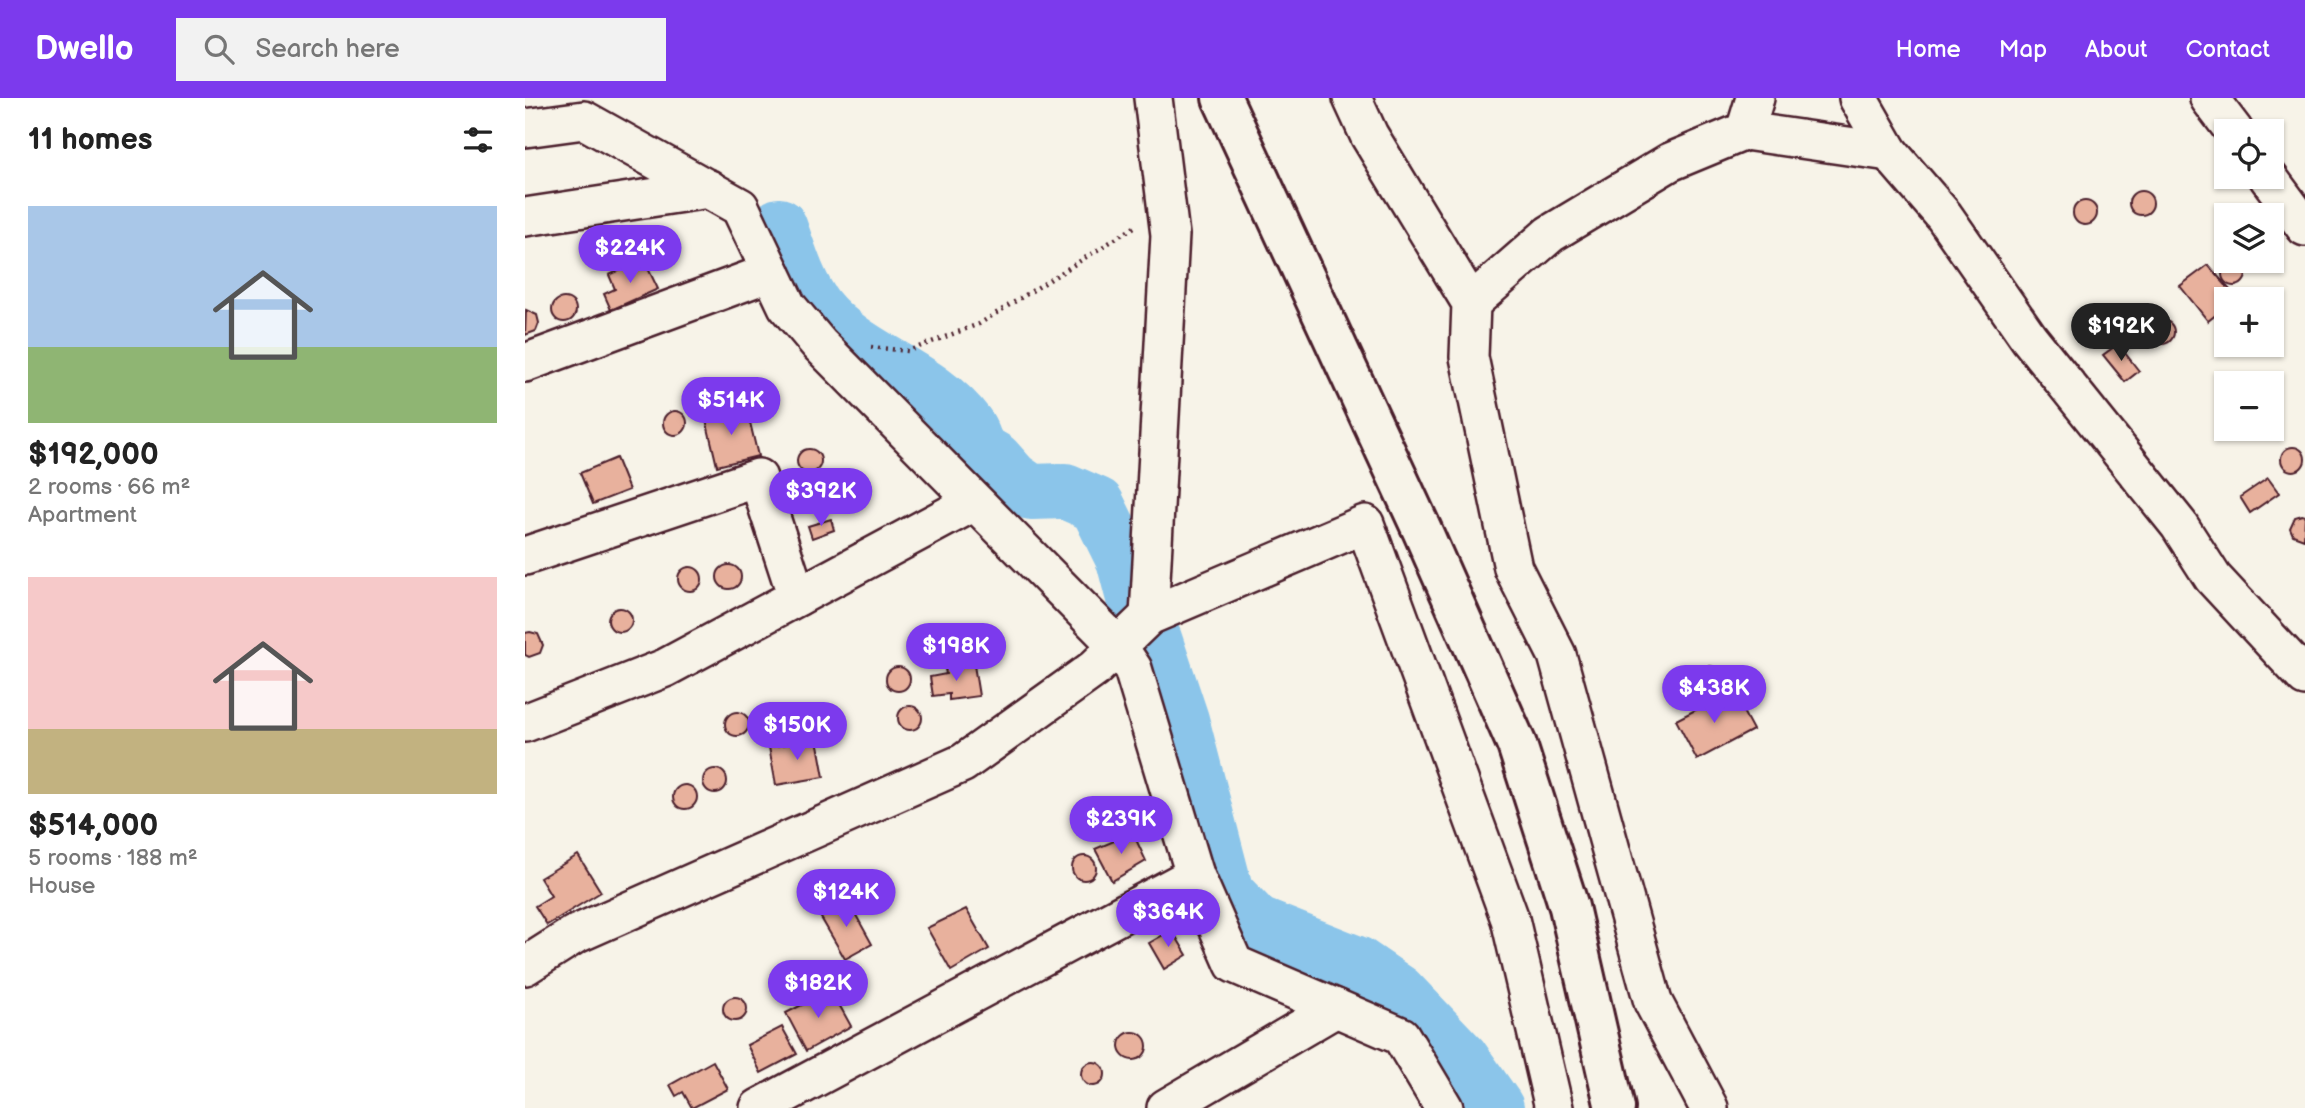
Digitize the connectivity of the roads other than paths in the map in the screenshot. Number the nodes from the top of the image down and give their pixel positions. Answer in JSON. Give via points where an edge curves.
{"nodes":[{"id":1,"x":1153,"y":98,"type":"edge"},
{"id":2,"x":1222,"y":98,"type":"edge"},
{"id":3,"x":1352,"y":98,"type":"edge"},
{"id":4,"x":1859,"y":98,"type":"edge"},
{"id":5,"x":2209,"y":98,"type":"edge"},
{"id":6,"x":1750,"y":115,"type":"edge"},
{"id":7,"x":2225,"y":119,"type":"edge"},
{"id":8,"x":525,"y":128,"type":"edge"},
{"id":9,"x":1889,"y":152,"type":"junction"},
{"id":10,"x":709,"y":189,"type":"junction"},
{"id":11,"x":2277,"y":189,"type":"edge"},
{"id":12,"x":525,"y":217,"type":"edge"},
{"id":13,"x":2305,"y":226,"type":"edge"},
{"id":14,"x":771,"y":272,"type":"junction"},
{"id":15,"x":1471,"y":303,"type":"junction"},
{"id":16,"x":525,"y":363,"type":"edge"},
{"id":17,"x":974,"y":502,"type":"junction"},
{"id":18,"x":525,"y":555,"type":"edge"},
{"id":19,"x":797,"y":597,"type":"junction"},
{"id":20,"x":1149,"y":616,"type":"junction"},
{"id":21,"x":1117,"y":645,"type":"junction"},
{"id":22,"x":2305,"y":677,"type":"edge"},
{"id":23,"x":525,"y":723,"type":"edge"},
{"id":24,"x":1195,"y":875,"type":"junction"},
{"id":25,"x":525,"y":966,"type":"edge"},
{"id":26,"x":1336,"y":1008,"type":"junction"},
{"id":27,"x":759,"y":1108,"type":"edge"},
{"id":28,"x":1166,"y":1108,"type":"edge"},
{"id":29,"x":1444,"y":1108,"type":"edge"},
{"id":30,"x":1554,"y":1108,"type":"edge"},
{"id":31,"x":1615,"y":1108,"type":"edge"},
{"id":32,"x":1709,"y":1108,"type":"edge"}],
"edges":[{"from":1,"to":20,"type":"street","via":[[1170,235]]},
{"from":2,"to":31,"type":"street","via":[[1517,745],[1569,907]]},
{"from":3,"to":15,"type":"street","via":[[1369,135]]},
{"from":4,"to":9,"type":"street"},
{"from":5,"to":7,"type":"street"},
{"from":6,"to":9,"type":"street"},
{"from":6,"to":15,"type":"street","via":[[1550,234]]},
{"from":8,"to":10,"type":"street","via":[[584,120]]},
{"from":9,"to":22,"type":"street","via":[[1944,216],[2029,338],[2179,525],[2213,578]]},
{"from":10,"to":12,"type":"street"},
{"from":10,"to":14,"type":"street","via":[[740,207]]},
{"from":11,"to":13,"type":"street"},
{"from":14,"to":16,"type":"street"},
{"from":14,"to":17,"type":"street","via":[[787,306],[818,344]]},
{"from":15,"to":32,"type":"street","via":[[1469,357],[1513,568],[1557,655],[1653,1002]]},
{"from":17,"to":19,"type":"street"},
{"from":17,"to":21,"type":"street"},
{"from":18,"to":19,"type":"street","via":[[758,478]]},
{"from":19,"to":23,"type":"street","via":[[664,668]]},
{"from":20,"to":21,"type":"street"},
{"from":20,"to":30,"type":"street","via":[[1365,524],[1510,919]]},
{"from":21,"to":24,"type":"street","via":[[1133,669]]},
{"from":21,"to":25,"type":"street","via":[[1094,668],[963,763],[574,936]]},
{"from":24,"to":26,"type":"street","via":[[1234,964]]},
{"from":24,"to":27,"type":"street"},
{"from":26,"to":28,"type":"street"},
{"from":26,"to":29,"type":"street","via":[[1401,1036]]}]}
